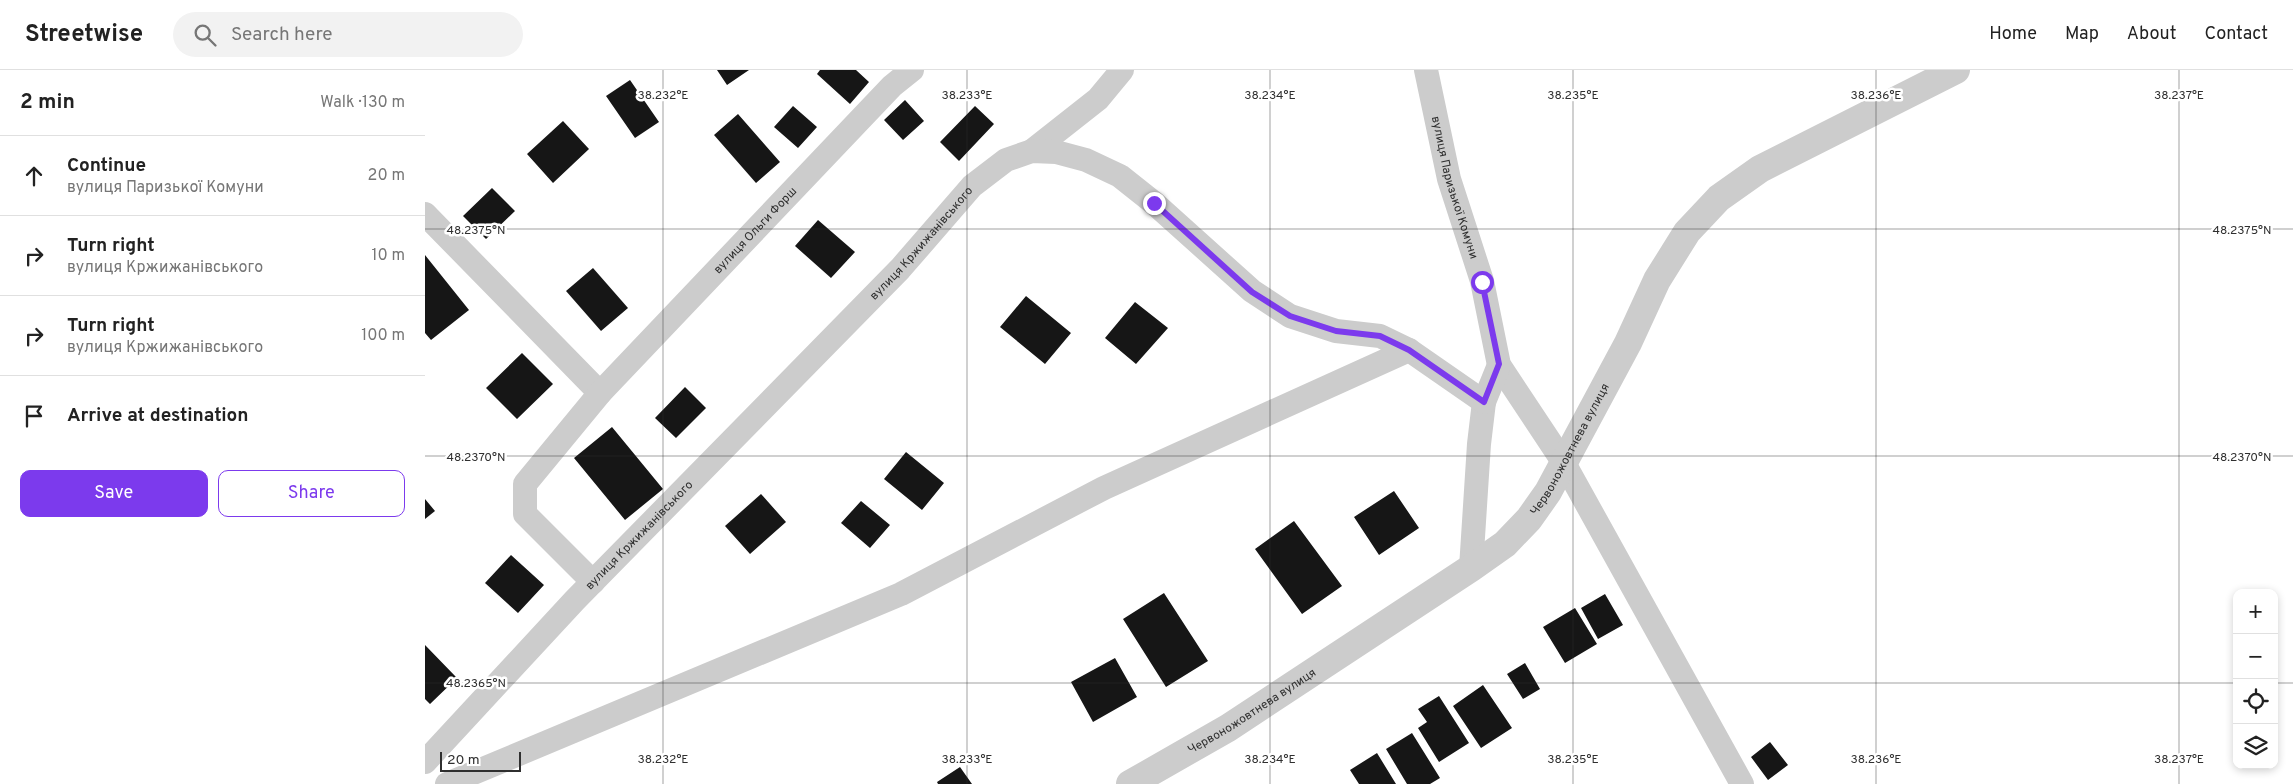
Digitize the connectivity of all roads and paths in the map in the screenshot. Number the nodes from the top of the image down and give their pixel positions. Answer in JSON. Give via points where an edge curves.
{"nodes":[{"id":1,"x":912,"y":70,"type":"edge"},
{"id":2,"x":1123,"y":70,"type":"edge"},
{"id":3,"x":1426,"y":70,"type":"edge"},
{"id":4,"x":1955,"y":70,"type":"edge"},
{"id":5,"x":1032,"y":151,"type":"junction"},
{"id":6,"x":425,"y":214,"type":"edge"},
{"id":7,"x":1409,"y":350,"type":"junction"},
{"id":8,"x":1499,"y":364,"type":"junction"},
{"id":9,"x":600,"y":393,"type":"junction"},
{"id":10,"x":1484,"y":402,"type":"junction"},
{"id":11,"x":1563,"y":464,"type":"junction"},
{"id":12,"x":1471,"y":568,"type":"junction"},
{"id":13,"x":593,"y":582,"type":"junction"},
{"id":14,"x":425,"y":762,"type":"edge"},
{"id":15,"x":447,"y":784,"type":"edge"},
{"id":16,"x":1130,"y":784,"type":"edge"},
{"id":17,"x":1742,"y":784,"type":"edge"}],
"edges":[{"from":1,"to":9,"type":"street","name":"вулиця Ольги Форш","via":[[892,86]]},
{"from":2,"to":5,"type":"street","via":[[1097,99]]},
{"from":3,"to":8,"type":"street","name":"вулиця Паризької Комуни","via":[[1449,179],[1482,282]]},
{"from":4,"to":11,"type":"street","name":"Червоножовтнева вулиця","via":[[1760,169],[1719,198],[1687,232],[1657,280],[1628,343]]},
{"from":5,"to":7,"type":"street","name":"вулиця Кржижанівського","via":[[1056,152],[1086,160],[1120,176],[1252,292],[1290,316],[1336,331],[1380,336]]},
{"from":5,"to":13,"type":"street","name":"вулиця Кржижанівського","via":[[1006,160],[972,186],[900,269]]},
{"from":6,"to":9,"type":"street"},
{"from":7,"to":10,"type":"street","name":"вулиця Кржижанівського"},
{"from":7,"to":15,"type":"street","via":[[1104,488],[901,594]]},
{"from":8,"to":10,"type":"street"},
{"from":8,"to":11,"type":"street","name":"вулиця Паризької Комуни"},
{"from":9,"to":13,"type":"street","name":"вулиця Ольги Форш","via":[[525,484],[525,514]]},
{"from":10,"to":12,"type":"street"},
{"from":11,"to":12,"type":"street","name":"Червоножовтнева вулиця","via":[[1529,519],[1505,544]]},
{"from":11,"to":17,"type":"street","name":"вулиця Паризької Комуни"},
{"from":12,"to":16,"type":"street","name":"Червоножовтнева вулиця","via":[[1228,728]]},
{"from":13,"to":14,"type":"street","name":"вулиця Кржижанівського"}]}
